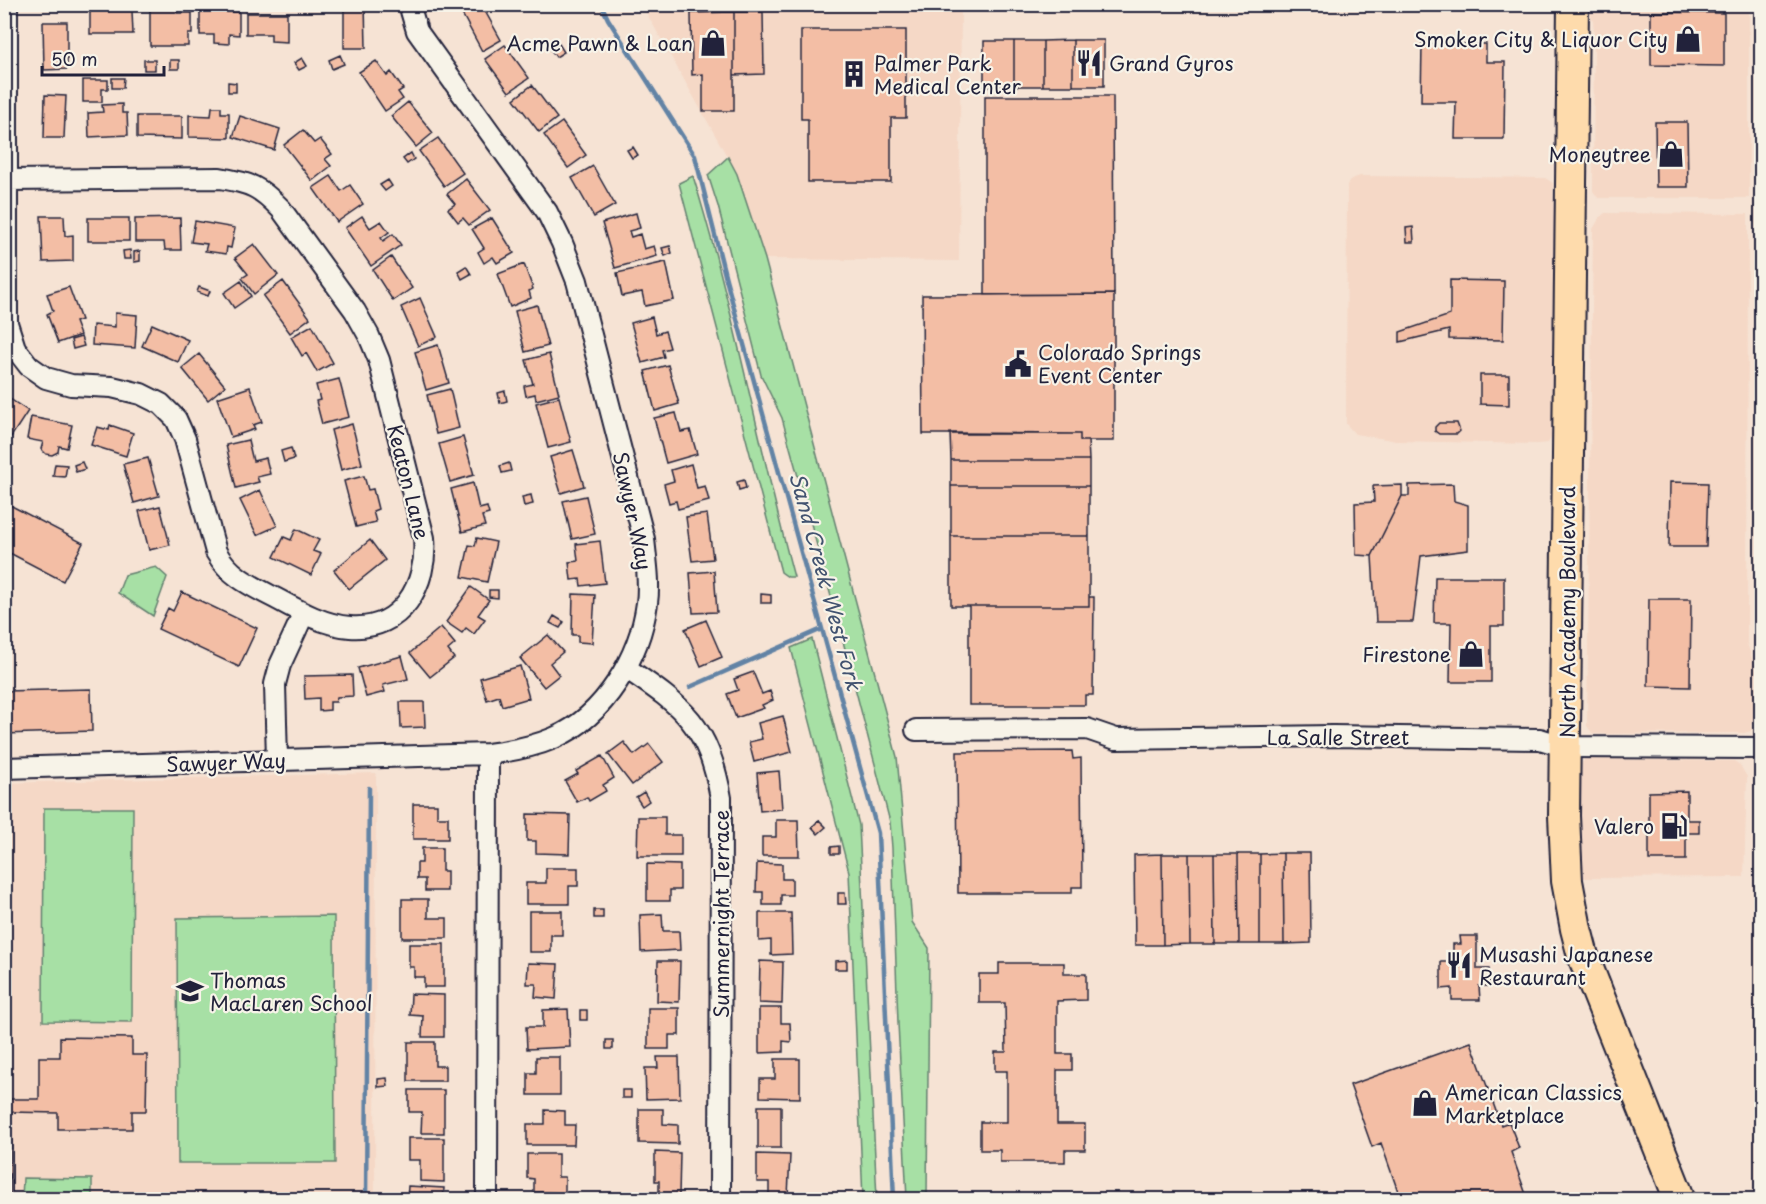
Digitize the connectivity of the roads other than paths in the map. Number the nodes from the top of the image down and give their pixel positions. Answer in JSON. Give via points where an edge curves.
{"nodes":[{"id":1,"x":7,"y":4,"type":"edge"},
{"id":2,"x":409,"y":4,"type":"edge"},
{"id":3,"x":1573,"y":4,"type":"edge"},
{"id":4,"x":7,"y":180,"type":"junction"},
{"id":5,"x":304,"y":613,"type":"junction"},
{"id":6,"x":626,"y":668,"type":"junction"},
{"id":7,"x":916,"y":730,"type":"dead end"},
{"id":8,"x":1566,"y":747,"type":"junction"},
{"id":9,"x":1761,"y":748,"type":"edge"},
{"id":10,"x":488,"y":754,"type":"junction"},
{"id":11,"x":277,"y":760,"type":"junction"},
{"id":12,"x":4,"y":768,"type":"edge"},
{"id":13,"x":487,"y":1200,"type":"edge"},
{"id":14,"x":720,"y":1200,"type":"edge"},
{"id":15,"x":1680,"y":1200,"type":"edge"}],
"edges":[{"from":1,"to":4,"type":"street","name":"Keaton Lane"},
{"from":2,"to":6,"type":"street","name":"Sawyer Way","via":[[417,31],[428,48],[547,212],[577,281],[644,539],[647,603]]},
{"from":3,"to":8,"type":"highway","name":"North Academy Boulevard"},
{"from":4,"to":5,"type":"street","name":"Keaton Lane","via":[[7,323],[15,348],[29,366],[46,378],[71,386],[112,387],[161,404],[176,419],[185,439],[211,539],[223,564],[242,581]]},
{"from":4,"to":5,"type":"street","name":"Keaton Lane","via":[[220,178],[248,182],[281,209],[355,311],[379,360],[424,538],[424,568],[412,596],[378,624],[336,625]]},
{"from":5,"to":11,"type":"street","via":[[275,684]]},
{"from":6,"to":10,"type":"street","name":"Sawyer Way","via":[[582,721],[546,741]]},
{"from":6,"to":14,"type":"street","name":"Summernight Terrace","via":[[672,699],[691,719],[708,747],[722,798]]},
{"from":7,"to":8,"type":"street","name":"La Salle Street","via":[[1087,729],[1116,739],[1509,739],[1540,740]]},
{"from":8,"to":9,"type":"street","name":"La Salle Street"},
{"from":8,"to":15,"type":"highway","name":"North Academy Boulevard","via":[[1567,881],[1576,929],[1595,988]]},
{"from":10,"to":11,"type":"street","name":"Sawyer Way"},
{"from":10,"to":13,"type":"street"},
{"from":11,"to":12,"type":"street","name":"Sawyer Way"}]}
